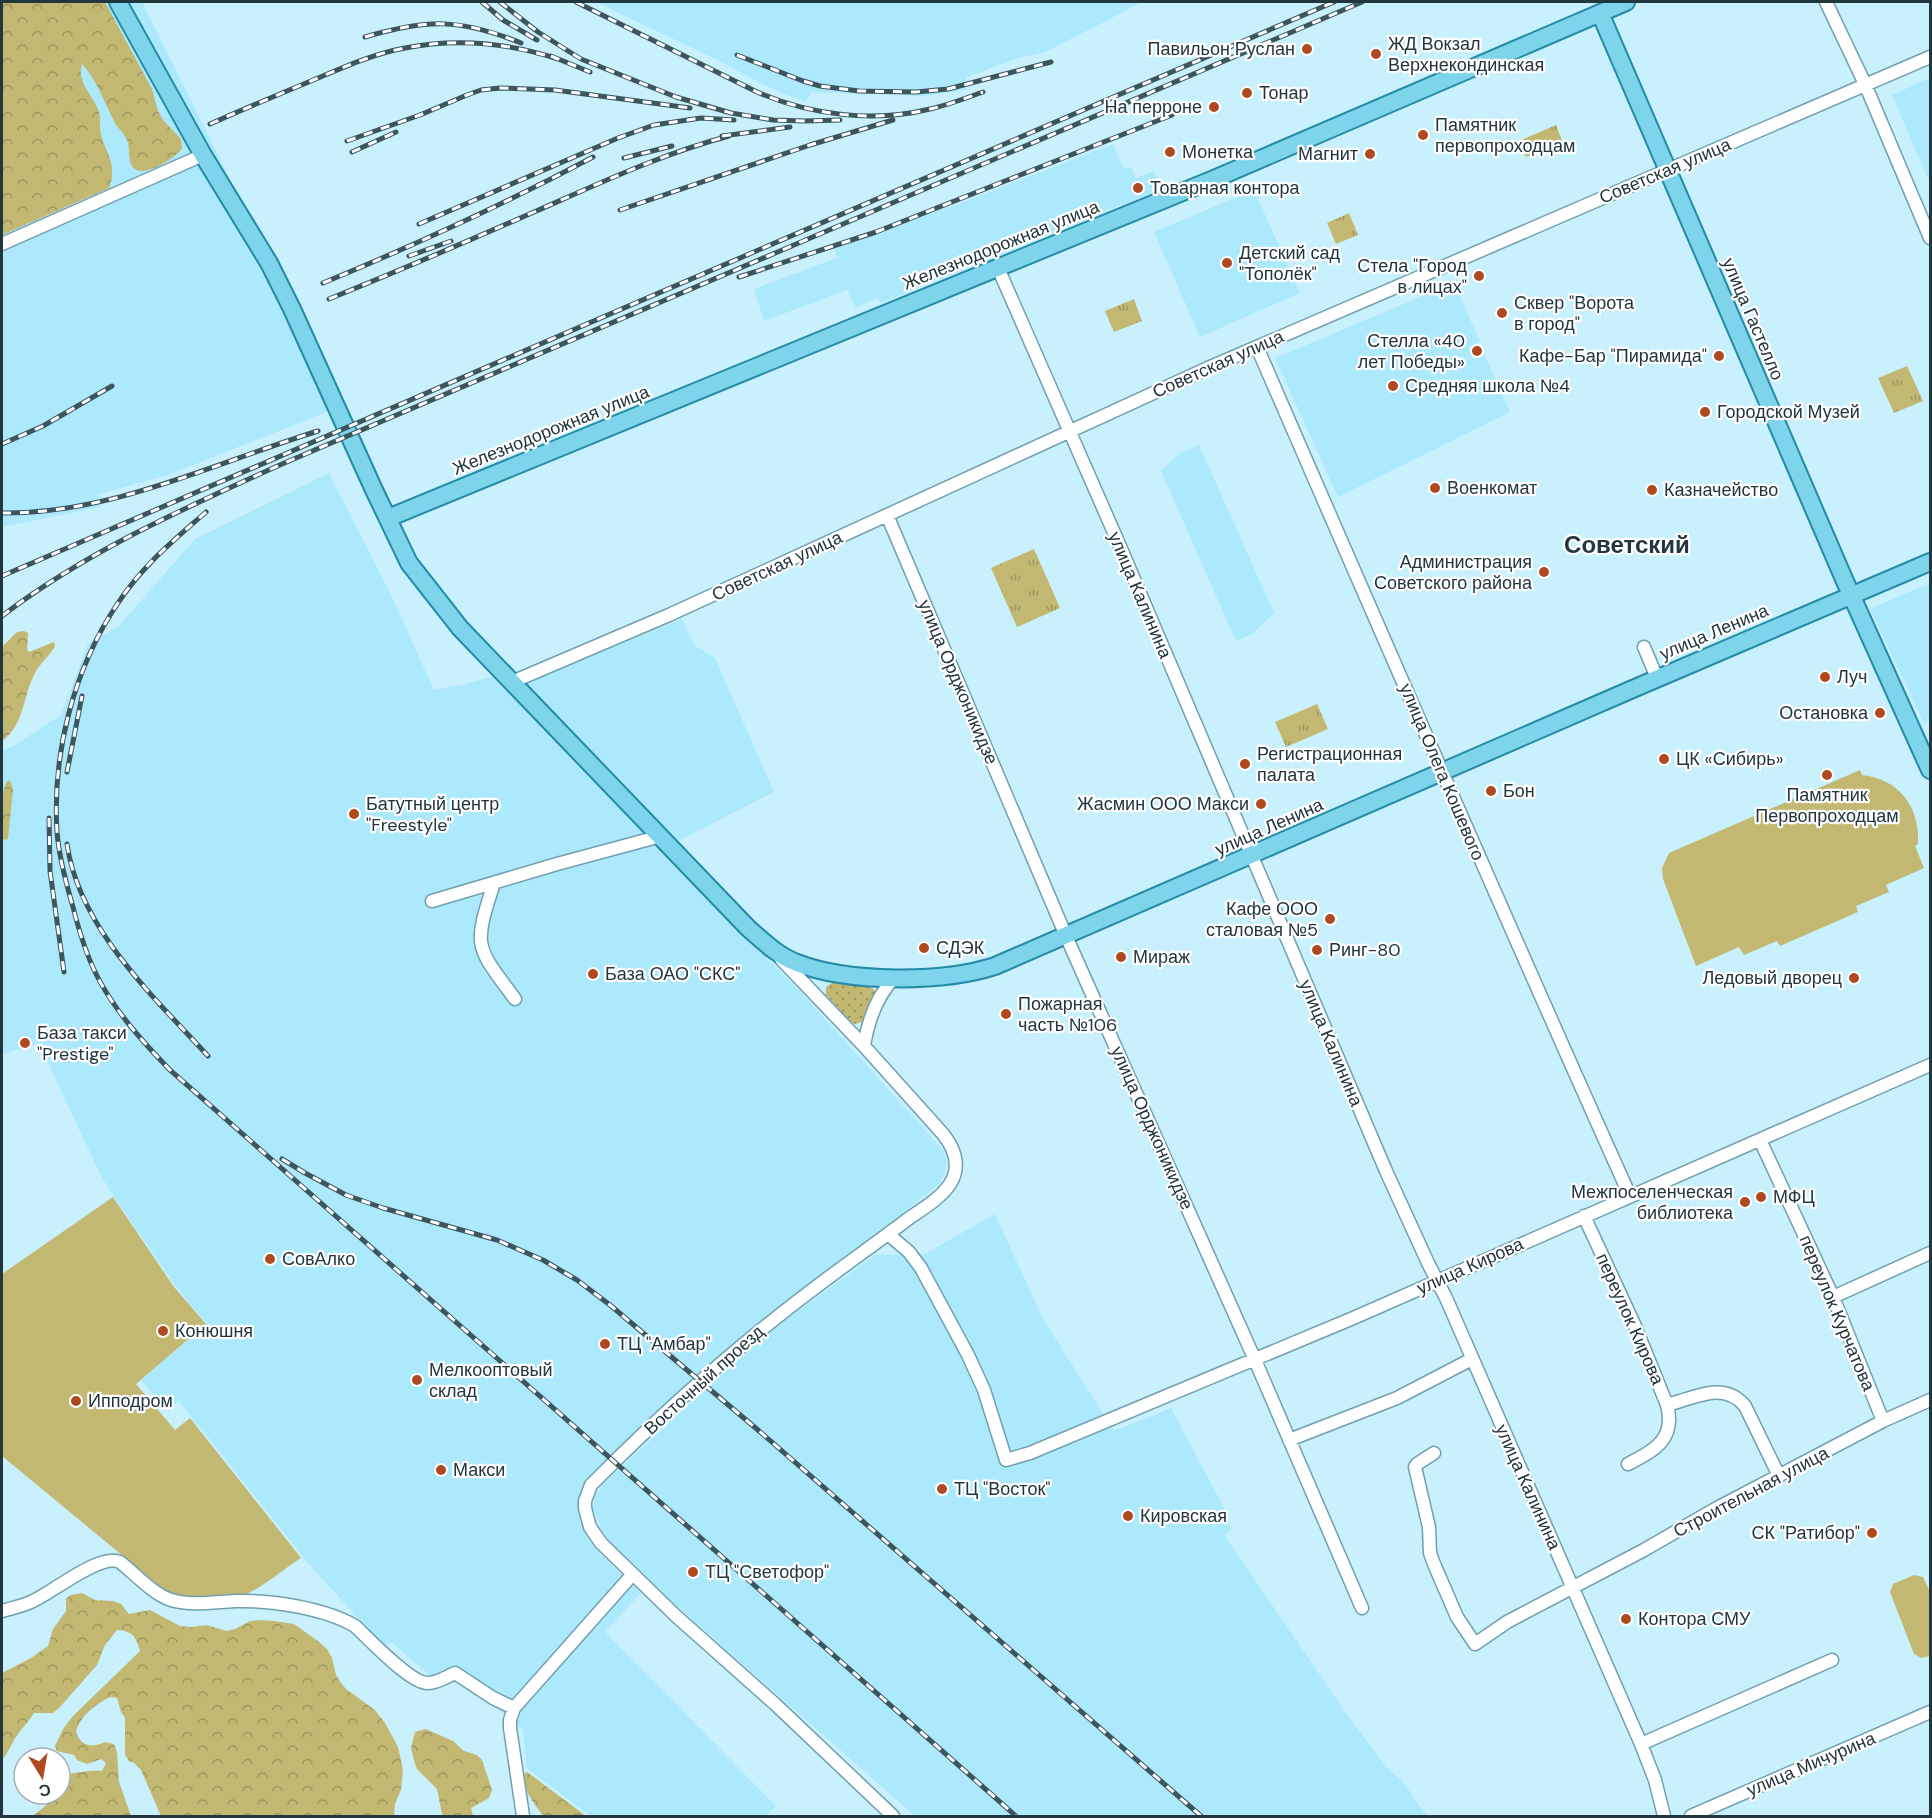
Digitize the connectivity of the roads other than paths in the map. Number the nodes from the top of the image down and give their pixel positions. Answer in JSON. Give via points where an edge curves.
{"nodes":[{"id":1,"x":118,"y":2,"type":"edge"},
{"id":2,"x":1626,"y":2,"type":"edge"},
{"id":3,"x":1826,"y":2,"type":"edge"},
{"id":4,"x":1600,"y":12,"type":"junction"},
{"id":5,"x":1930,"y":57,"type":"edge"},
{"id":6,"x":1864,"y":84,"type":"junction"},
{"id":7,"x":203,"y":155,"type":"junction"},
{"id":8,"x":1668,"y":170,"type":"junction"},
{"id":9,"x":1930,"y":238,"type":"edge"},
{"id":10,"x":2,"y":244,"type":"edge"},
{"id":11,"x":998,"y":268,"type":"junction"},
{"id":12,"x":1257,"y":346,"type":"junction"},
{"id":13,"x":1069,"y":431,"type":"junction"},
{"id":14,"x":887,"y":515,"type":"junction"},
{"id":15,"x":388,"y":518,"type":"junction"},
{"id":16,"x":1930,"y":562,"type":"edge"},
{"id":17,"x":1851,"y":595,"type":"junction"},
{"id":18,"x":1644,"y":647,"type":"dead end"},
{"id":19,"x":1657,"y":678,"type":"junction"},
{"id":20,"x":512,"y":682,"type":"junction"},
{"id":21,"x":1930,"y":770,"type":"edge"},
{"id":22,"x":1442,"y":772,"type":"junction"},
{"id":23,"x":661,"y":837,"type":"junction"},
{"id":24,"x":1251,"y":856,"type":"junction"},
{"id":25,"x":494,"y":883,"type":"junction"},
{"id":26,"x":432,"y":901,"type":"dead end"},
{"id":27,"x":1066,"y":936,"type":"junction"},
{"id":28,"x":774,"y":952,"type":"junction"},
{"id":29,"x":894,"y":978,"type":"junction"},
{"id":30,"x":515,"y":999,"type":"dead end"},
{"id":31,"x":864,"y":1046,"type":"junction"},
{"id":32,"x":1930,"y":1065,"type":"edge"},
{"id":33,"x":1760,"y":1140,"type":"junction"},
{"id":34,"x":1630,"y":1196,"type":"junction"},
{"id":35,"x":1584,"y":1216,"type":"junction"},
{"id":36,"x":888,"y":1234,"type":"junction"},
{"id":37,"x":1930,"y":1253,"type":"edge"},
{"id":38,"x":1437,"y":1281,"type":"junction"},
{"id":39,"x":1833,"y":1297,"type":"junction"},
{"id":40,"x":1472,"y":1359,"type":"junction"},
{"id":41,"x":1255,"y":1360,"type":"junction"},
{"id":42,"x":1930,"y":1400,"type":"edge"},
{"id":43,"x":1667,"y":1405,"type":"junction"},
{"id":44,"x":1883,"y":1420,"type":"junction"},
{"id":45,"x":1289,"y":1440,"type":"junction"},
{"id":46,"x":1434,"y":1453,"type":"dead end"},
{"id":47,"x":1628,"y":1464,"type":"dead end"},
{"id":48,"x":1779,"y":1476,"type":"junction"},
{"id":49,"x":632,"y":1575,"type":"junction"},
{"id":50,"x":1573,"y":1587,"type":"junction"},
{"id":51,"x":1362,"y":1608,"type":"dead end"},
{"id":52,"x":2,"y":1611,"type":"edge"},
{"id":53,"x":1832,"y":1660,"type":"dead end"},
{"id":54,"x":514,"y":1708,"type":"junction"},
{"id":55,"x":1930,"y":1712,"type":"edge"},
{"id":56,"x":1641,"y":1744,"type":"junction"},
{"id":57,"x":523,"y":1816,"type":"edge"},
{"id":58,"x":893,"y":1816,"type":"edge"},
{"id":59,"x":1664,"y":1816,"type":"edge"},
{"id":60,"x":1691,"y":1816,"type":"edge"}],
"edges":[{"from":1,"to":7,"type":"main road","name":"улица Ленина"},
{"from":2,"to":4,"type":"main road","name":"Железнодорожная улица"},
{"from":3,"to":6,"type":"street"},
{"from":4,"to":8,"type":"main road","name":"улица Гастелло"},
{"from":4,"to":11,"type":"main road","name":"Железнодорожная улица","via":[[1215,179]]},
{"from":5,"to":6,"type":"street","name":"Советская улица"},
{"from":6,"to":8,"type":"street","name":"Советская улица"},
{"from":6,"to":9,"type":"street"},
{"from":7,"to":10,"type":"street"},
{"from":7,"to":15,"type":"main road","name":"улица Ленина","via":[[292,309]]},
{"from":8,"to":12,"type":"street","name":"Советская улица"},
{"from":8,"to":17,"type":"main road","name":"улица Гастелло"},
{"from":11,"to":13,"type":"street","name":"улица Калинина"},
{"from":11,"to":15,"type":"main road","name":"Железнодорожная улица"},
{"from":12,"to":13,"type":"street","name":"Советская улица"},
{"from":12,"to":22,"type":"street","name":"улица Олега Кошевого"},
{"from":13,"to":14,"type":"street","name":"Советская улица"},
{"from":13,"to":24,"type":"street","name":"улица Калинина"},
{"from":14,"to":20,"type":"street","name":"Советская улица","via":[[659,620]]},
{"from":14,"to":27,"type":"street","name":"улица Орджоникидзе"},
{"from":15,"to":20,"type":"main road","name":"улица Ленина","via":[[418,576],[460,628]]},
{"from":16,"to":17,"type":"main road","name":"улица Ленина"},
{"from":17,"to":19,"type":"main road","name":"улица Ленина"},
{"from":17,"to":21,"type":"main road","name":"улица Гастелло"},
{"from":18,"to":19,"type":"street"},
{"from":19,"to":22,"type":"main road","name":"улица Ленина"},
{"from":20,"to":23,"type":"main road","name":"улица Ленина"},
{"from":22,"to":24,"type":"main road","name":"улица Ленина"},
{"from":22,"to":34,"type":"street","name":"улица Олега Кошевого"},
{"from":23,"to":25,"type":"street"},
{"from":23,"to":28,"type":"main road","name":"улица Ленина"},
{"from":24,"to":27,"type":"main road","name":"улица Ленина"},
{"from":24,"to":38,"type":"street","name":"улица Калинина"},
{"from":25,"to":26,"type":"street"},
{"from":25,"to":30,"type":"street","via":[[480,929],[480,946]]},
{"from":27,"to":29,"type":"main road","name":"улица Ленина","via":[[970,973]]},
{"from":27,"to":41,"type":"street","name":"улица Орджоникидзе"},
{"from":28,"to":29,"type":"main road","name":"улица Ленина","via":[[832,972]]},
{"from":28,"to":31,"type":"street","name":"Восточный проезд"},
{"from":29,"to":31,"type":"street","via":[[879,998]]},
{"from":31,"to":36,"type":"street","name":"Восточный проезд","via":[[943,1134],[956,1159],[954,1177],[948,1187]]},
{"from":32,"to":33,"type":"street","name":"улица Кирова"},
{"from":33,"to":34,"type":"street","name":"улица Кирова"},
{"from":33,"to":39,"type":"street","name":"переулок Курчатова"},
{"from":34,"to":35,"type":"street","name":"улица Кирова"},
{"from":35,"to":38,"type":"street","name":"улица Кирова"},
{"from":35,"to":43,"type":"street","name":"переулок Кирова"},
{"from":36,"to":41,"type":"street","name":"улица Кирова","via":[[921,1268],[968,1354],[1006,1460]]},
{"from":36,"to":49,"type":"street","name":"Восточный проезд","via":[[754,1334],[591,1485],[585,1501],[590,1527]]},
{"from":37,"to":39,"type":"street"},
{"from":38,"to":40,"type":"street","name":"улица Калинина"},
{"from":38,"to":41,"type":"street","name":"улица Кирова"},
{"from":39,"to":44,"type":"street","name":"переулок Курчатова"},
{"from":40,"to":45,"type":"street","via":[[1397,1398]]},
{"from":40,"to":50,"type":"street","name":"улица Калинина"},
{"from":41,"to":45,"type":"street","name":"улица Орджоникидзе"},
{"from":42,"to":44,"type":"street","name":"Строительная улица"},
{"from":43,"to":47,"type":"street","via":[[1670,1425],[1666,1436]]},
{"from":43,"to":48,"type":"street","name":"переулок Кирова","via":[[1717,1391],[1738,1397]]},
{"from":44,"to":48,"type":"street","name":"Строительная улица"},
{"from":45,"to":51,"type":"street","name":"улица Орджоникидзе"},
{"from":46,"to":50,"type":"street","name":"Строительная улица","via":[[1415,1467],[1429,1527],[1430,1553],[1457,1617],[1475,1644]]},
{"from":48,"to":50,"type":"street","name":"Строительная улица"},
{"from":49,"to":54,"type":"street"},
{"from":49,"to":58,"type":"street","name":"Восточный проезд"},
{"from":50,"to":56,"type":"street","name":"улица Калинина"},
{"from":52,"to":54,"type":"street","via":[[30,1603],[115,1559],[169,1600],[277,1603],[345,1620],[416,1680],[437,1682],[455,1673]]},
{"from":53,"to":56,"type":"street"},
{"from":54,"to":57,"type":"street","via":[[510,1728]]},
{"from":55,"to":60,"type":"street","name":"улица Мичурина"},
{"from":56,"to":59,"type":"street","name":"улица Калинина"}]}
